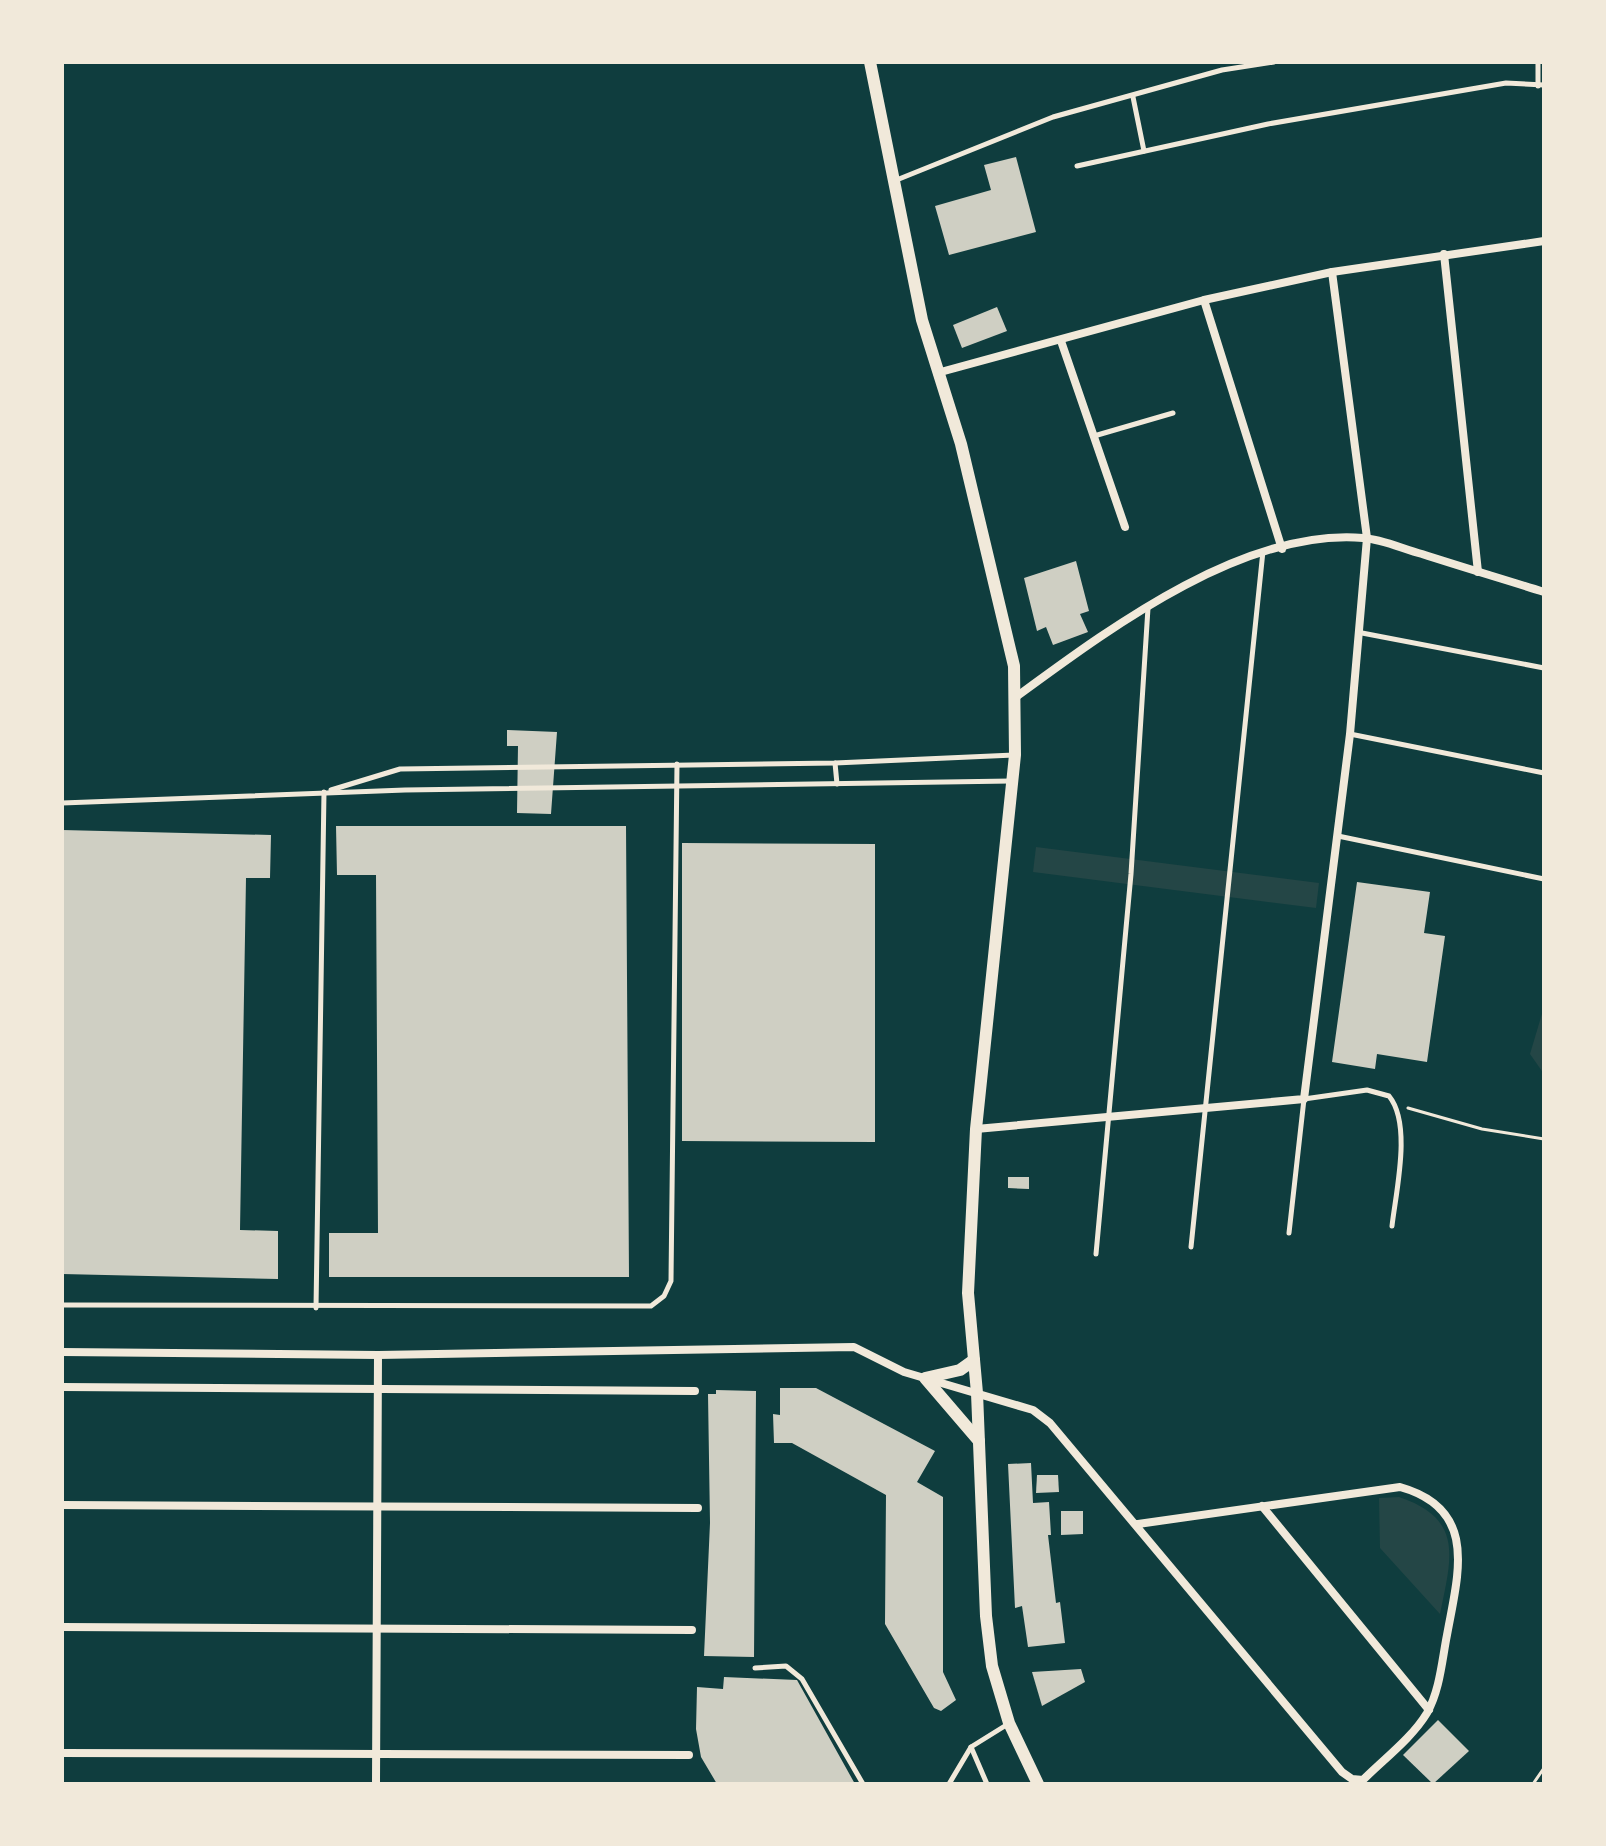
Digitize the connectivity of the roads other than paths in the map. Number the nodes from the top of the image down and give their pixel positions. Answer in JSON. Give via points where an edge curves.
{"nodes":[{"id":1,"x":870,"y":62,"type":"edge"},
{"id":2,"x":1274,"y":62,"type":"edge"},
{"id":3,"x":1538,"y":62,"type":"edge"},
{"id":4,"x":1541,"y":86,"type":"edge"},
{"id":5,"x":1133,"y":97,"type":"junction"},
{"id":6,"x":1144,"y":151,"type":"junction"},
{"id":7,"x":1077,"y":166,"type":"dead end"},
{"id":8,"x":893,"y":181,"type":"junction"},
{"id":9,"x":1544,"y":241,"type":"edge"},
{"id":10,"x":1444,"y":254,"type":"junction"},
{"id":11,"x":1332,"y":272,"type":"junction"},
{"id":12,"x":1204,"y":300,"type":"junction"},
{"id":13,"x":1061,"y":341,"type":"junction"},
{"id":14,"x":937,"y":373,"type":"junction"},
{"id":15,"x":1173,"y":413,"type":"dead end"},
{"id":16,"x":1094,"y":436,"type":"junction"},
{"id":17,"x":1125,"y":527,"type":"dead end"},
{"id":18,"x":1367,"y":538,"type":"junction"},
{"id":19,"x":1282,"y":549,"type":"junction"},
{"id":20,"x":1263,"y":550,"type":"junction"},
{"id":21,"x":1478,"y":572,"type":"junction"},
{"id":22,"x":1544,"y":592,"type":"edge"},
{"id":23,"x":1148,"y":608,"type":"junction"},
{"id":24,"x":1362,"y":633,"type":"junction"},
{"id":25,"x":1544,"y":668,"type":"edge"},
{"id":26,"x":1016,"y":697,"type":"junction"},
{"id":27,"x":1350,"y":734,"type":"junction"},
{"id":28,"x":1015,"y":755,"type":"junction"},
{"id":29,"x":835,"y":763,"type":"junction"},
{"id":30,"x":677,"y":764,"type":"junction"},
{"id":31,"x":1544,"y":773,"type":"edge"},
{"id":32,"x":1011,"y":781,"type":"junction"},
{"id":33,"x":837,"y":784,"type":"junction"},
{"id":34,"x":676,"y":788,"type":"junction"},
{"id":35,"x":324,"y":792,"type":"junction"},
{"id":36,"x":62,"y":803,"type":"edge"},
{"id":37,"x":1338,"y":836,"type":"junction"},
{"id":38,"x":1544,"y":879,"type":"edge"},
{"id":39,"x":1304,"y":1099,"type":"junction"},
{"id":40,"x":1205,"y":1110,"type":"junction"},
{"id":41,"x":1107,"y":1120,"type":"junction"},
{"id":42,"x":976,"y":1129,"type":"junction"},
{"id":43,"x":1392,"y":1226,"type":"dead end"},
{"id":44,"x":1289,"y":1233,"type":"dead end"},
{"id":45,"x":1191,"y":1247,"type":"dead end"},
{"id":46,"x":1096,"y":1254,"type":"dead end"},
{"id":47,"x":62,"y":1305,"type":"edge"},
{"id":48,"x":316,"y":1308,"type":"junction"},
{"id":49,"x":62,"y":1352,"type":"edge"},
{"id":50,"x":378,"y":1355,"type":"junction"},
{"id":51,"x":974,"y":1360,"type":"junction"},
{"id":52,"x":925,"y":1378,"type":"junction"},
{"id":53,"x":62,"y":1387,"type":"edge"},
{"id":54,"x":378,"y":1388,"type":"junction"},
{"id":55,"x":695,"y":1391,"type":"dead end"},
{"id":56,"x":977,"y":1393,"type":"junction"},
{"id":57,"x":979,"y":1441,"type":"junction"},
{"id":58,"x":62,"y":1505,"type":"edge"},
{"id":59,"x":376,"y":1505,"type":"junction"},
{"id":60,"x":1262,"y":1506,"type":"junction"},
{"id":61,"x":698,"y":1508,"type":"dead end"},
{"id":62,"x":1138,"y":1524,"type":"junction"},
{"id":63,"x":62,"y":1627,"type":"edge"},
{"id":64,"x":376,"y":1628,"type":"junction"},
{"id":65,"x":692,"y":1630,"type":"dead end"},
{"id":66,"x":755,"y":1668,"type":"dead end"},
{"id":67,"x":1429,"y":1710,"type":"junction"},
{"id":68,"x":1009,"y":1723,"type":"junction"},
{"id":69,"x":971,"y":1747,"type":"junction"},
{"id":70,"x":62,"y":1753,"type":"edge"},
{"id":71,"x":376,"y":1754,"type":"junction"},
{"id":72,"x":689,"y":1755,"type":"dead end"},
{"id":73,"x":376,"y":1784,"type":"edge"},
{"id":74,"x":863,"y":1784,"type":"edge"},
{"id":75,"x":949,"y":1784,"type":"edge"},
{"id":76,"x":987,"y":1784,"type":"edge"},
{"id":77,"x":1038,"y":1784,"type":"edge"}],
"edges":[{"from":1,"to":8,"type":"street"},
{"from":2,"to":5,"type":"lane","via":[[1222,70]]},
{"from":3,"to":4,"type":"lane"},
{"from":4,"to":6,"type":"lane","via":[[1506,83]]},
{"from":5,"to":6,"type":"lane"},
{"from":5,"to":8,"type":"lane","via":[[1053,117]]},
{"from":6,"to":7,"type":"lane"},
{"from":8,"to":14,"type":"street"},
{"from":9,"to":10,"type":"street"},
{"from":10,"to":11,"type":"street"},
{"from":10,"to":21,"type":"street"},
{"from":11,"to":12,"type":"street"},
{"from":11,"to":18,"type":"street"},
{"from":12,"to":13,"type":"street"},
{"from":12,"to":19,"type":"street"},
{"from":13,"to":14,"type":"street"},
{"from":13,"to":16,"type":"street"},
{"from":14,"to":26,"type":"street","via":[[999,590]]},
{"from":15,"to":16,"type":"lane"},
{"from":16,"to":17,"type":"street"},
{"from":18,"to":19,"type":"street","via":[[1331,536]]},
{"from":18,"to":21,"type":"street"},
{"from":18,"to":24,"type":"street"},
{"from":19,"to":20,"type":"street"},
{"from":20,"to":23,"type":"street"},
{"from":20,"to":40,"type":"lane"},
{"from":21,"to":22,"type":"street"},
{"from":23,"to":26,"type":"street"},
{"from":23,"to":41,"type":"lane","via":[[1131,874]]},
{"from":24,"to":25,"type":"lane"},
{"from":24,"to":27,"type":"street"},
{"from":26,"to":28,"type":"street"},
{"from":27,"to":31,"type":"lane"},
{"from":27,"to":37,"type":"street"},
{"from":28,"to":29,"type":"lane"},
{"from":28,"to":32,"type":"street"},
{"from":29,"to":30,"type":"lane"},
{"from":29,"to":33,"type":"lane"},
{"from":30,"to":34,"type":"lane"},
{"from":30,"to":35,"type":"lane","via":[[400,769]]},
{"from":32,"to":33,"type":"lane"},
{"from":32,"to":42,"type":"street"},
{"from":33,"to":34,"type":"lane"},
{"from":34,"to":35,"type":"lane"},
{"from":34,"to":48,"type":"lane","via":[[671,1281],[664,1296],[651,1306]]},
{"from":35,"to":36,"type":"lane"},
{"from":35,"to":48,"type":"lane"},
{"from":37,"to":38,"type":"lane"},
{"from":37,"to":39,"type":"street"},
{"from":39,"to":40,"type":"street"},
{"from":39,"to":43,"type":"lane","via":[[1367,1090],[1389,1096],[1396,1105],[1402,1130]]},
{"from":39,"to":44,"type":"lane"},
{"from":40,"to":41,"type":"street"},
{"from":40,"to":45,"type":"lane"},
{"from":41,"to":42,"type":"street"},
{"from":41,"to":46,"type":"lane"},
{"from":42,"to":51,"type":"street","via":[[968,1293]]},
{"from":47,"to":48,"type":"lane"},
{"from":49,"to":50,"type":"street"},
{"from":50,"to":52,"type":"street","via":[[854,1347]]},
{"from":50,"to":54,"type":"street"},
{"from":51,"to":52,"type":"street","via":[[960,1370]]},
{"from":51,"to":56,"type":"street"},
{"from":52,"to":56,"type":"street"},
{"from":52,"to":57,"type":"street"},
{"from":53,"to":54,"type":"street"},
{"from":54,"to":55,"type":"street"},
{"from":54,"to":59,"type":"street"},
{"from":56,"to":57,"type":"street"},
{"from":56,"to":62,"type":"street","via":[[1033,1410],[1050,1423]]},
{"from":57,"to":68,"type":"street","via":[[986,1616],[992,1666]]},
{"from":58,"to":59,"type":"street"},
{"from":59,"to":61,"type":"street"},
{"from":59,"to":64,"type":"street"},
{"from":60,"to":62,"type":"street"},
{"from":60,"to":67,"type":"street"},
{"from":60,"to":67,"type":"street","via":[[1400,1487],[1421,1493],[1442,1510],[1457,1536],[1460,1561]]},
{"from":62,"to":67,"type":"street","via":[[1352,1779],[1363,1780]]},
{"from":63,"to":64,"type":"street"},
{"from":64,"to":65,"type":"street"},
{"from":64,"to":71,"type":"street"},
{"from":66,"to":74,"type":"lane","via":[[786,1666],[802,1679]]},
{"from":68,"to":69,"type":"lane"},
{"from":68,"to":77,"type":"street"},
{"from":69,"to":75,"type":"lane"},
{"from":69,"to":76,"type":"lane"},
{"from":70,"to":71,"type":"street"},
{"from":71,"to":72,"type":"street"},
{"from":71,"to":73,"type":"street"}]}
